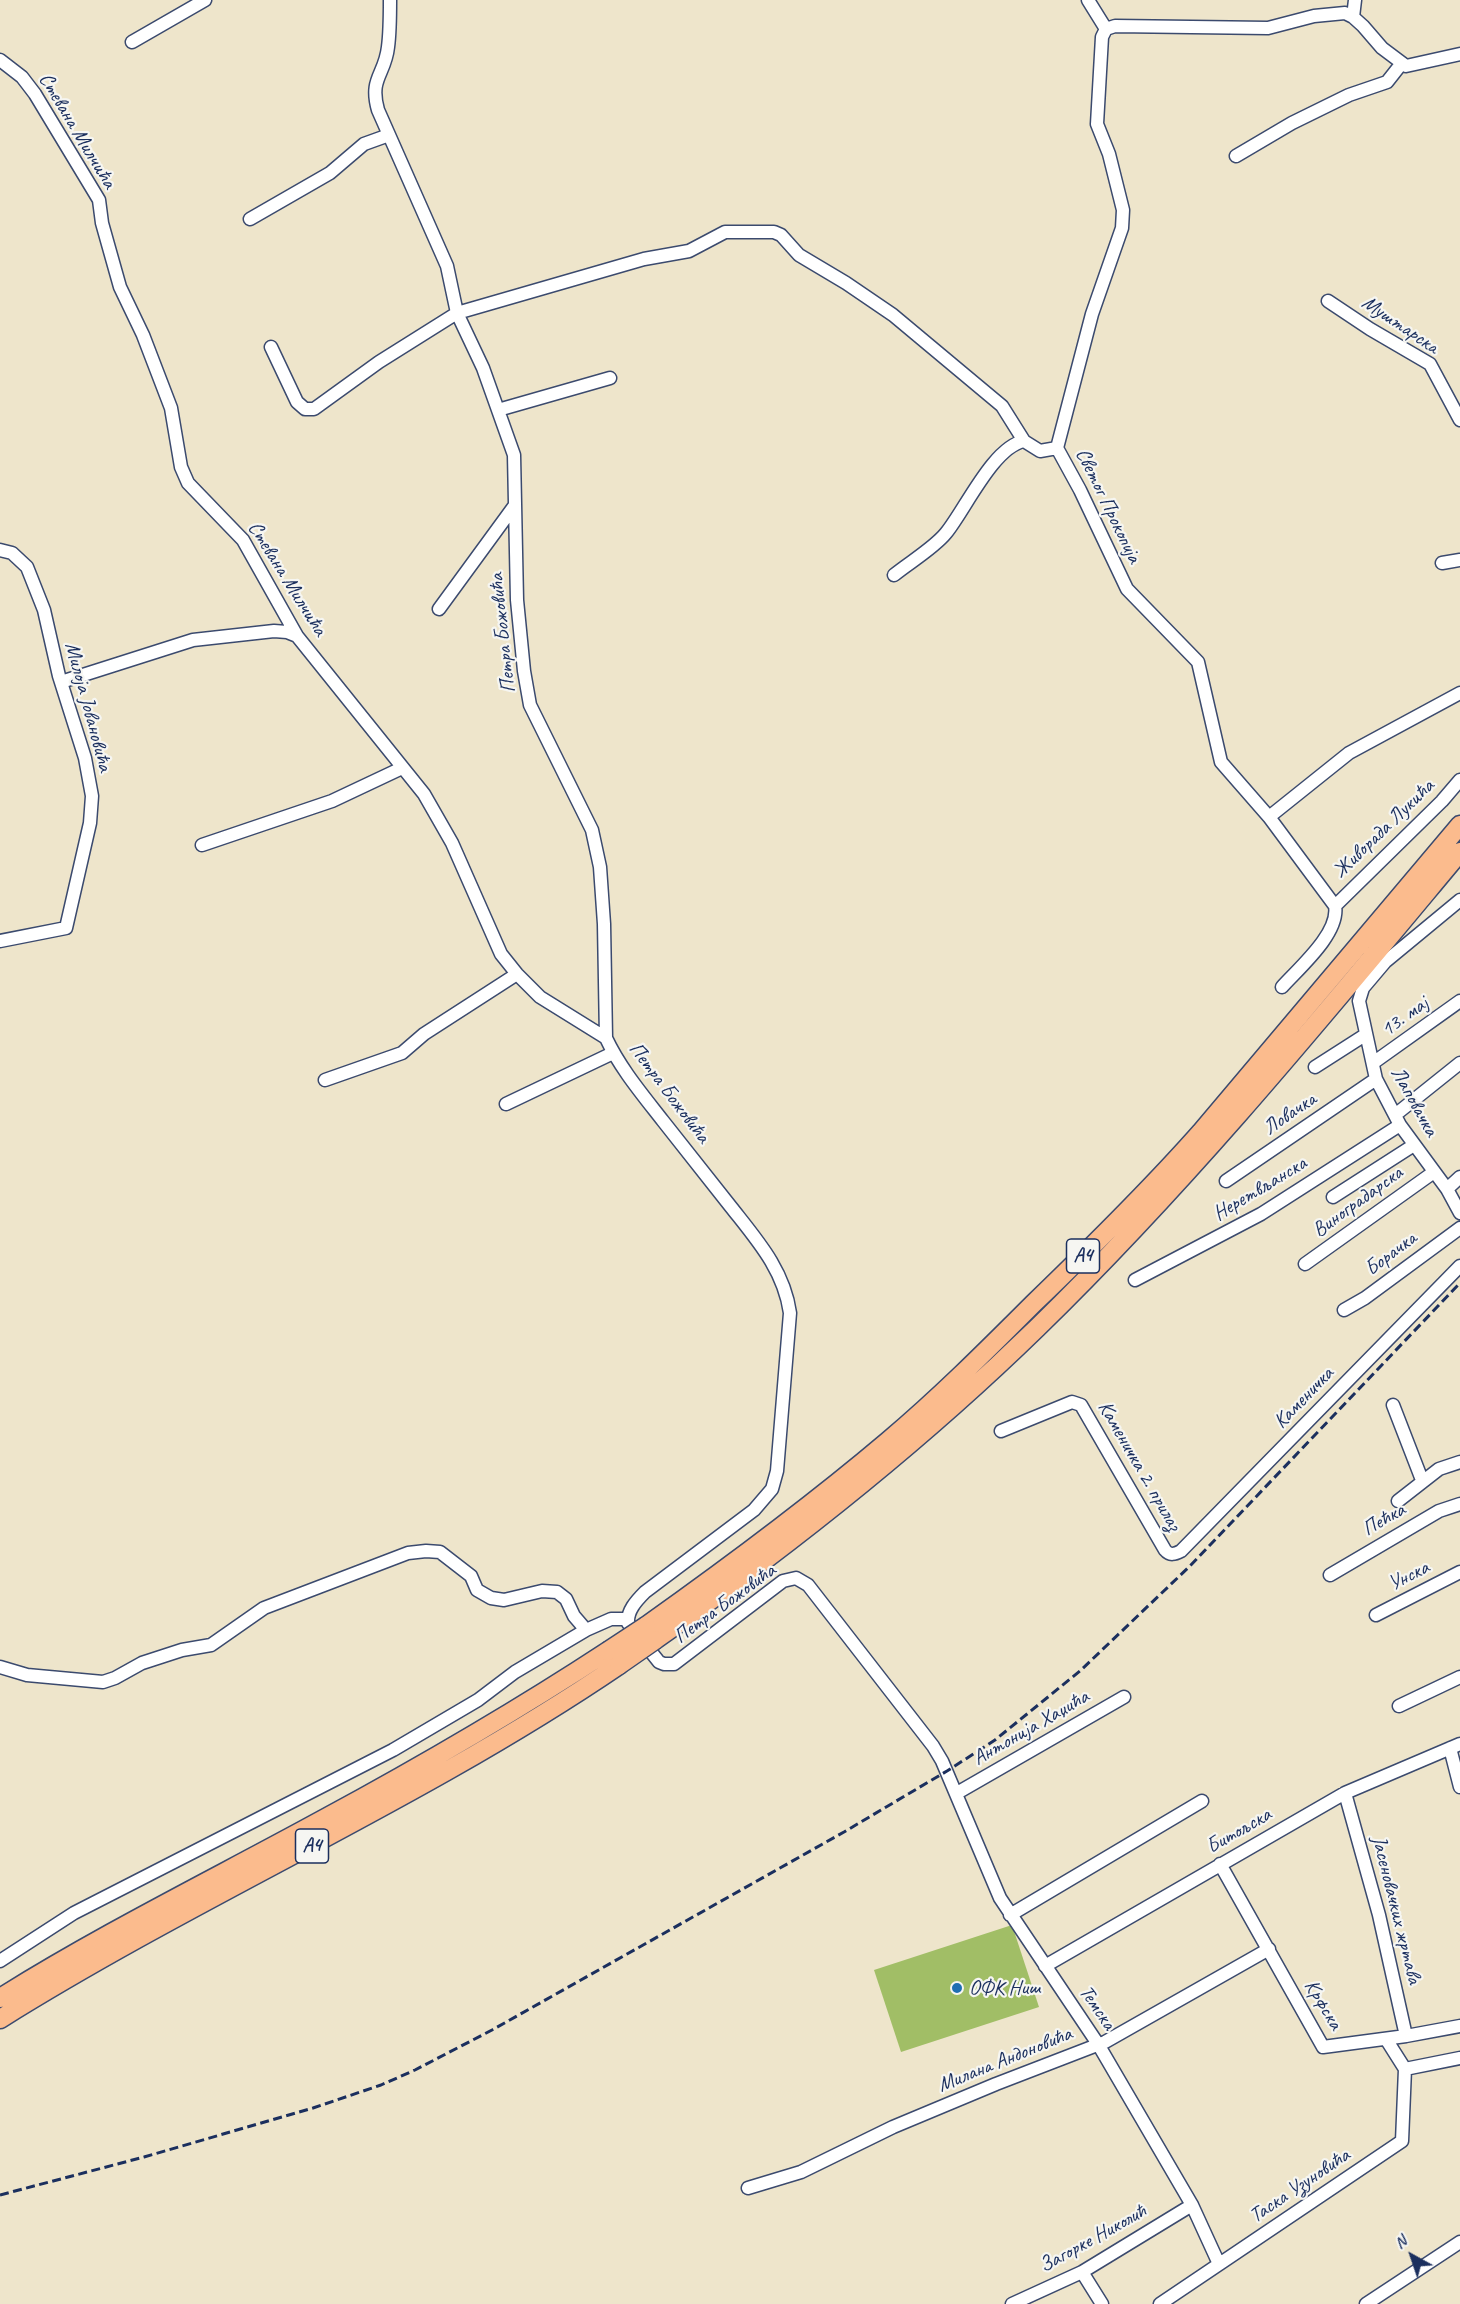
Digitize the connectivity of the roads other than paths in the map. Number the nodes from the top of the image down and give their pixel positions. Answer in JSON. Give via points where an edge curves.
{"nodes":[{"id":1,"x":205,"y":0,"type":"edge"},
{"id":2,"x":390,"y":0,"type":"edge"},
{"id":3,"x":1089,"y":0,"type":"edge"},
{"id":4,"x":1355,"y":0,"type":"edge"},
{"id":5,"x":1353,"y":17,"type":"junction"},
{"id":6,"x":1106,"y":29,"type":"junction"},
{"id":7,"x":132,"y":42,"type":"dead end"},
{"id":8,"x":1460,"y":54,"type":"edge"},
{"id":9,"x":0,"y":60,"type":"edge"},
{"id":10,"x":1402,"y":63,"type":"junction"},
{"id":11,"x":389,"y":135,"type":"junction"},
{"id":12,"x":1236,"y":156,"type":"dead end"},
{"id":13,"x":250,"y":219,"type":"dead end"},
{"id":14,"x":1329,"y":301,"type":"dead end"},
{"id":15,"x":457,"y":313,"type":"junction"},
{"id":16,"x":271,"y":347,"type":"dead end"},
{"id":17,"x":610,"y":378,"type":"dead end"},
{"id":18,"x":498,"y":410,"type":"junction"},
{"id":19,"x":1460,"y":420,"type":"edge"},
{"id":20,"x":1024,"y":441,"type":"junction"},
{"id":21,"x":1057,"y":448,"type":"junction"},
{"id":22,"x":515,"y":506,"type":"junction"},
{"id":23,"x":0,"y":550,"type":"edge"},
{"id":24,"x":1460,"y":560,"type":"edge"},
{"id":25,"x":1442,"y":563,"type":"dead end"},
{"id":26,"x":894,"y":574,"type":"dead end"},
{"id":27,"x":439,"y":609,"type":"dead end"},
{"id":28,"x":297,"y":636,"type":"junction"},
{"id":29,"x":61,"y":682,"type":"junction"},
{"id":30,"x":1460,"y":693,"type":"edge"},
{"id":31,"x":402,"y":768,"type":"junction"},
{"id":32,"x":1460,"y":780,"type":"edge"},
{"id":33,"x":1269,"y":817,"type":"junction"},
{"id":34,"x":1460,"y":825,"type":"edge"},
{"id":35,"x":202,"y":845,"type":"dead end"},
{"id":36,"x":1460,"y":852,"type":"edge"},
{"id":37,"x":1460,"y":900,"type":"edge"},
{"id":38,"x":1335,"y":906,"type":"junction"},
{"id":39,"x":0,"y":941,"type":"edge"},
{"id":40,"x":517,"y":974,"type":"junction"},
{"id":41,"x":1282,"y":987,"type":"dead end"},
{"id":42,"x":1460,"y":1001,"type":"edge"},
{"id":43,"x":1365,"y":1035,"type":"junction"},
{"id":44,"x":606,"y":1038,"type":"junction"},
{"id":45,"x":613,"y":1053,"type":"junction"},
{"id":46,"x":1373,"y":1063,"type":"junction"},
{"id":47,"x":1460,"y":1063,"type":"edge"},
{"id":48,"x":1315,"y":1067,"type":"dead end"},
{"id":49,"x":1376,"y":1079,"type":"junction"},
{"id":50,"x":326,"y":1080,"type":"dead end"},
{"id":51,"x":506,"y":1104,"type":"dead end"},
{"id":52,"x":1398,"y":1120,"type":"junction"},
{"id":53,"x":1414,"y":1145,"type":"junction"},
{"id":54,"x":1434,"y":1172,"type":"junction"},
{"id":55,"x":1460,"y":1177,"type":"edge"},
{"id":56,"x":1226,"y":1181,"type":"dead end"},
{"id":57,"x":1447,"y":1189,"type":"junction"},
{"id":58,"x":1333,"y":1197,"type":"dead end"},
{"id":59,"x":1460,"y":1213,"type":"edge"},
{"id":60,"x":1460,"y":1228,"type":"edge"},
{"id":61,"x":1305,"y":1264,"type":"dead end"},
{"id":62,"x":1460,"y":1266,"type":"edge"},
{"id":63,"x":1135,"y":1280,"type":"dead end"},
{"id":64,"x":1344,"y":1310,"type":"dead end"},
{"id":65,"x":1393,"y":1405,"type":"dead end"},
{"id":66,"x":1001,"y":1431,"type":"dead end"},
{"id":67,"x":1460,"y":1462,"type":"edge"},
{"id":68,"x":1422,"y":1480,"type":"junction"},
{"id":69,"x":1398,"y":1502,"type":"dead end"},
{"id":70,"x":1460,"y":1504,"type":"edge"},
{"id":71,"x":1174,"y":1554,"type":"joint"},
{"id":72,"x":1460,"y":1572,"type":"edge"},
{"id":73,"x":1330,"y":1575,"type":"dead end"},
{"id":74,"x":1376,"y":1615,"type":"dead end"},
{"id":75,"x":627,"y":1619,"type":"junction"},
{"id":76,"x":586,"y":1630,"type":"junction"},
{"id":77,"x":651,"y":1633,"type":"junction"},
{"id":78,"x":614,"y":1658,"type":"junction"},
{"id":79,"x":0,"y":1667,"type":"edge"},
{"id":80,"x":1460,"y":1677,"type":"edge"},
{"id":81,"x":1124,"y":1696,"type":"dead end"},
{"id":82,"x":1399,"y":1706,"type":"dead end"},
{"id":83,"x":1455,"y":1746,"type":"edge"},
{"id":84,"x":947,"y":1771,"type":"joint"},
{"id":85,"x":1460,"y":1787,"type":"edge"},
{"id":86,"x":957,"y":1793,"type":"junction"},
{"id":87,"x":1345,"y":1793,"type":"junction"},
{"id":88,"x":1202,"y":1801,"type":"dead end"},
{"id":89,"x":1220,"y":1864,"type":"junction"},
{"id":90,"x":1010,"y":1915,"type":"junction"},
{"id":91,"x":1269,"y":1949,"type":"junction"},
{"id":92,"x":0,"y":1961,"type":"edge"},
{"id":93,"x":1045,"y":1966,"type":"junction"},
{"id":94,"x":0,"y":1998,"type":"edge"},
{"id":95,"x":0,"y":2019,"type":"edge"},
{"id":96,"x":1460,"y":2026,"type":"edge"},
{"id":97,"x":1406,"y":2037,"type":"junction"},
{"id":98,"x":1386,"y":2039,"type":"junction"},
{"id":99,"x":1098,"y":2044,"type":"junction"},
{"id":100,"x":1460,"y":2058,"type":"edge"},
{"id":101,"x":1405,"y":2069,"type":"junction"},
{"id":102,"x":748,"y":2188,"type":"dead end"},
{"id":103,"x":1192,"y":2205,"type":"junction"},
{"id":104,"x":1460,"y":2242,"type":"edge"},
{"id":105,"x":1219,"y":2264,"type":"junction"},
{"id":106,"x":1083,"y":2272,"type":"junction"},
{"id":107,"x":1012,"y":2304,"type":"edge"},
{"id":108,"x":1102,"y":2304,"type":"edge"},
{"id":109,"x":1160,"y":2304,"type":"edge"},
{"id":110,"x":1366,"y":2304,"type":"edge"}],
"edges":[{"from":1,"to":7,"type":"street"},
{"from":2,"to":11,"type":"street","name":"Петра Божовића","via":[[388,47],[374,90]]},
{"from":3,"to":6,"type":"street"},
{"from":4,"to":5,"type":"street"},
{"from":5,"to":6,"type":"street","via":[[1345,13],[1314,16],[1268,28]]},
{"from":5,"to":10,"type":"street"},
{"from":6,"to":21,"type":"street","name":"Светог Прокопија","via":[[1102,37],[1097,124],[1123,210],[1122,228],[1092,314]]},
{"from":8,"to":10,"type":"street","via":[[1406,66]]},
{"from":9,"to":28,"type":"street","name":"Стевана Милчића","via":[[22,77],[35,94],[99,200],[120,287],[171,408],[181,467],[188,483],[243,540]]},
{"from":10,"to":12,"type":"street","via":[[1387,81],[1348,95]]},
{"from":11,"to":13,"type":"street","via":[[364,144],[330,173]]},
{"from":11,"to":15,"type":"street","name":"Петра Божовића","via":[[447,266]]},
{"from":14,"to":19,"type":"street","name":"Муштарска","via":[[1430,364]]},
{"from":15,"to":16,"type":"street","via":[[314,409],[305,409],[297,402]]},
{"from":15,"to":18,"type":"street","name":"Петра Божовића"},
{"from":15,"to":20,"type":"street","via":[[644,259],[689,251],[725,232],[774,232],[799,255],[893,315],[1002,406]]},
{"from":17,"to":18,"type":"street"},
{"from":18,"to":22,"type":"street","name":"Петра Божовића","via":[[514,455]]},
{"from":20,"to":21,"type":"street","via":[[1040,451]]},
{"from":20,"to":26,"type":"street","via":[[1013,446],[988,470],[945,534]]},
{"from":21,"to":33,"type":"street","name":"Светог Прокопија","via":[[1127,589],[1198,662],[1221,762]]},
{"from":22,"to":27,"type":"street"},
{"from":22,"to":44,"type":"street","name":"Петра Божовића","via":[[517,600],[530,705],[592,830],[600,867]]},
{"from":23,"to":29,"type":"street","name":"Милоја Јовановића","via":[[12,553],[27,567],[44,610]]},
{"from":24,"to":25,"type":"street"},
{"from":28,"to":29,"type":"street","via":[[274,631],[193,640]]},
{"from":28,"to":31,"type":"street","name":"Стевана Милчића"},
{"from":29,"to":39,"type":"street","name":"Милоја Јовановића","via":[[92,796],[90,823],[66,928]]},
{"from":30,"to":33,"type":"street","via":[[1348,753]]},
{"from":31,"to":35,"type":"street","via":[[332,801]]},
{"from":31,"to":40,"type":"street","name":"Стевана Милчића","via":[[424,794],[452,843],[501,954]]},
{"from":32,"to":38,"type":"street","name":"Живорада Лукића"},
{"from":33,"to":38,"type":"street","name":"Светог Прокопија"},
{"from":34,"to":77,"type":"highway","number":"A4","via":[[1201,1132],[1089,1251],[889,1440]]},
{"from":36,"to":77,"type":"highway","number":"A4","via":[[1206,1150],[1035,1330],[852,1493],[759,1565]]},
{"from":37,"to":43,"type":"street","name":"Лаповачка","via":[[1369,979],[1359,996]]},
{"from":38,"to":41,"type":"street","via":[[1335,921],[1326,936]]},
{"from":40,"to":44,"type":"street","name":"Стевана Милчића","via":[[540,997]]},
{"from":40,"to":50,"type":"street","via":[[424,1034],[402,1053]]},
{"from":42,"to":46,"type":"street","name":"13. мај"},
{"from":43,"to":46,"type":"street","name":"Лаповачка"},
{"from":43,"to":48,"type":"street"},
{"from":44,"to":45,"type":"street","name":"Петра Божовића"},
{"from":45,"to":51,"type":"street"},
{"from":45,"to":75,"type":"street","name":"Петра Божовића","via":[[637,1089],[760,1243],[778,1272],[790,1313],[777,1471],[772,1489],[754,1510],[645,1592]]},
{"from":46,"to":49,"type":"street","name":"Лаповачка"},
{"from":47,"to":52,"type":"street","name":"Неретвљанска"},
{"from":49,"to":52,"type":"street","name":"Лаповачка"},
{"from":49,"to":56,"type":"street","name":"Ловачка"},
{"from":52,"to":53,"type":"street","name":"Лаповачка"},
{"from":52,"to":63,"type":"street","name":"Неретвљанска","via":[[1261,1214]]},
{"from":53,"to":54,"type":"street","name":"Лаповачка"},
{"from":53,"to":58,"type":"street"},
{"from":54,"to":57,"type":"street","name":"Лаповачка"},
{"from":54,"to":61,"type":"street","name":"Виноградарска"},
{"from":55,"to":57,"type":"street"},
{"from":57,"to":59,"type":"street","name":"Лаповачка"},
{"from":60,"to":64,"type":"street","name":"Борачка"},
{"from":62,"to":71,"type":"street","name":"Каменичка","via":[[1214,1519]]},
{"from":65,"to":68,"type":"street"},
{"from":66,"to":71,"type":"street","name":"Каменичка 2. прилаз","via":[[1072,1402],[1081,1405],[1165,1550]]},
{"from":67,"to":68,"type":"street"},
{"from":68,"to":69,"type":"street"},
{"from":70,"to":73,"type":"street","name":"Пећка","via":[[1439,1511]]},
{"from":72,"to":74,"type":"street","name":"Унска"},
{"from":75,"to":76,"type":"street","via":[[612,1619]]},
{"from":75,"to":84,"type":"street","name":"Петра Божовића","via":[[629,1628],[659,1662],[674,1664],[783,1581],[802,1580],[933,1746]]},
{"from":76,"to":79,"type":"street","via":[[557,1592],[542,1591],[504,1600],[491,1598],[477,1590],[471,1576],[440,1552],[426,1551],[408,1553],[264,1608],[211,1645],[142,1663],[103,1682],[27,1676]]},
{"from":76,"to":92,"type":"street","via":[[393,1750],[74,1913]]},
{"from":77,"to":78,"type":"highway","number":"A4","bridge":true},
{"from":78,"to":94,"type":"highway","number":"A4","via":[[184,1892]]},
{"from":78,"to":95,"type":"highway","number":"A4","via":[[540,1716],[414,1790],[140,1936]]},
{"from":80,"to":82,"type":"street"},
{"from":81,"to":86,"type":"street","name":"Антонија Хаџића"},
{"from":83,"to":85,"type":"street"},
{"from":83,"to":87,"type":"street","name":"Битољска"},
{"from":84,"to":86,"type":"street","name":"Темска"},
{"from":86,"to":90,"type":"street","name":"Темска"},
{"from":87,"to":89,"type":"street","name":"Битољска"},
{"from":87,"to":97,"type":"street","name":"Јасеновачких жртава","via":[[1379,1915]]},
{"from":88,"to":90,"type":"street"},
{"from":89,"to":91,"type":"street","name":"Крфска"},
{"from":89,"to":93,"type":"street","name":"Битољска"},
{"from":90,"to":93,"type":"street","name":"Темска"},
{"from":91,"to":98,"type":"street","name":"Крфска","via":[[1323,2047]]},
{"from":91,"to":99,"type":"street","name":"Милана Андоновића"},
{"from":93,"to":99,"type":"street","name":"Темска"},
{"from":96,"to":97,"type":"street","name":"Крфска"},
{"from":97,"to":98,"type":"street","name":"Крфска"},
{"from":98,"to":101,"type":"street"},
{"from":99,"to":102,"type":"street","name":"Милана Андоновића","via":[[893,2127],[801,2172]]},
{"from":99,"to":103,"type":"street","name":"Темска"},
{"from":100,"to":101,"type":"street"},
{"from":101,"to":105,"type":"street","name":"Таска Узуновића","via":[[1402,2141]]},
{"from":103,"to":105,"type":"street","name":"Темска"},
{"from":103,"to":106,"type":"street","name":"Загорке Николић"},
{"from":104,"to":110,"type":"street"},
{"from":105,"to":109,"type":"street","name":"Таска Узуновића"},
{"from":106,"to":107,"type":"street","name":"Загорке Николић"},
{"from":106,"to":108,"type":"street"}]}
